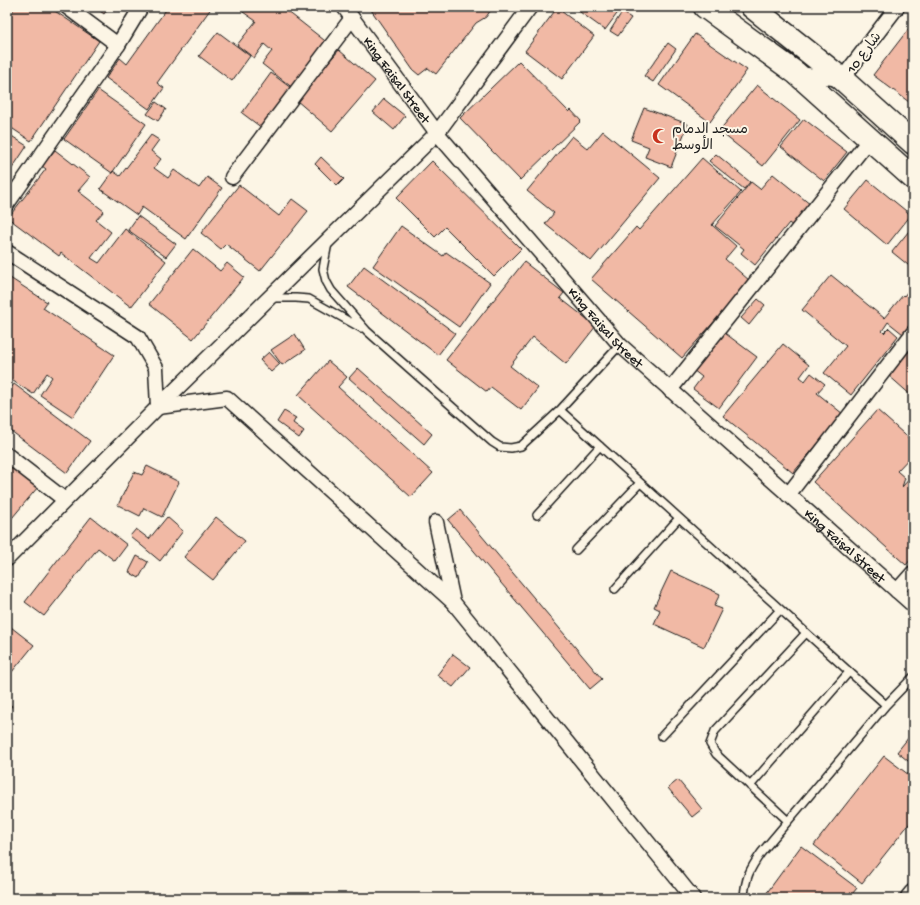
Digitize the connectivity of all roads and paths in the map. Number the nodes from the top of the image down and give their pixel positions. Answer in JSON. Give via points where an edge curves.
{"nodes":[{"id":1,"x":67,"y":7,"type":"edge"},
{"id":2,"x":141,"y":7,"type":"edge"},
{"id":3,"x":530,"y":7,"type":"edge"},
{"id":4,"x":705,"y":7,"type":"edge"},
{"id":5,"x":752,"y":7,"type":"edge"},
{"id":6,"x":897,"y":7,"type":"edge"},
{"id":7,"x":348,"y":12,"type":"edge"},
{"id":8,"x":118,"y":45,"type":"junction"},
{"id":9,"x":796,"y":73,"type":"junction"},
{"id":10,"x":842,"y":79,"type":"junction"},
{"id":11,"x":437,"y":133,"type":"junction"},
{"id":12,"x":870,"y":139,"type":"junction"},
{"id":13,"x":913,"y":143,"type":"edge"},
{"id":14,"x":232,"y":177,"type":"dead end"},
{"id":15,"x":913,"y":178,"type":"edge"},
{"id":16,"x":7,"y":204,"type":"edge"},
{"id":17,"x":329,"y":239,"type":"junction"},
{"id":18,"x":7,"y":252,"type":"edge"},
{"id":19,"x":269,"y":298,"type":"junction"},
{"id":20,"x":367,"y":331,"type":"junction"},
{"id":21,"x":913,"y":333,"type":"edge"},
{"id":22,"x":620,"y":345,"type":"junction"},
{"id":23,"x":670,"y":390,"type":"junction"},
{"id":24,"x":158,"y":407,"type":"junction"},
{"id":25,"x":560,"y":410,"type":"junction"},
{"id":26,"x":600,"y":446,"type":"junction"},
{"id":27,"x":7,"y":455,"type":"edge"},
{"id":28,"x":640,"y":483,"type":"junction"},
{"id":29,"x":788,"y":495,"type":"junction"},
{"id":30,"x":65,"y":500,"type":"junction"},
{"id":31,"x":537,"y":515,"type":"dead end"},
{"id":32,"x":679,"y":518,"type":"junction"},
{"id":33,"x":436,"y":522,"type":"dead end"},
{"id":34,"x":576,"y":550,"type":"dead end"},
{"id":35,"x":7,"y":559,"type":"edge"},
{"id":36,"x":913,"y":573,"type":"edge"},
{"id":37,"x":615,"y":589,"type":"dead end"},
{"id":38,"x":898,"y":591,"type":"junction"},
{"id":39,"x":453,"y":602,"type":"junction"},
{"id":40,"x":913,"y":605,"type":"edge"},
{"id":41,"x":780,"y":610,"type":"junction"},
{"id":42,"x":806,"y":633,"type":"junction"},
{"id":43,"x":849,"y":672,"type":"junction"},
{"id":44,"x":913,"y":677,"type":"edge"},
{"id":45,"x":886,"y":705,"type":"junction"},
{"id":46,"x":662,"y":736,"type":"dead end"},
{"id":47,"x":750,"y":786,"type":"junction"},
{"id":48,"x":788,"y":820,"type":"junction"},
{"id":49,"x":913,"y":893,"type":"edge"},
{"id":50,"x":693,"y":898,"type":"edge"},
{"id":51,"x":744,"y":898,"type":"edge"},
{"id":52,"x":910,"y":898,"type":"edge"}],
"edges":[{"from":1,"to":8,"type":"street"},
{"from":2,"to":8,"type":"street"},
{"from":3,"to":11,"type":"street"},
{"from":4,"to":9,"type":"main road"},
{"from":5,"to":10,"type":"main road"},
{"from":6,"to":10,"type":"street","name":"شارع 10"},
{"from":7,"to":11,"type":"street","name":"King Faisal Street"},
{"from":7,"to":14,"type":"street"},
{"from":8,"to":16,"type":"street"},
{"from":9,"to":10,"type":"street","name":"شارع 10"},
{"from":9,"to":12,"type":"main road"},
{"from":10,"to":13,"type":"main road"},
{"from":11,"to":17,"type":"street"},
{"from":11,"to":22,"type":"street","name":"King Faisal Street"},
{"from":12,"to":15,"type":"main road"},
{"from":12,"to":23,"type":"street"},
{"from":17,"to":19,"type":"street"},
{"from":17,"to":20,"type":"lane","via":[[323,269],[326,281]]},
{"from":18,"to":24,"type":"street","via":[[138,337],[156,368]]},
{"from":19,"to":20,"type":"lane","via":[[309,299]]},
{"from":19,"to":24,"type":"street"},
{"from":20,"to":25,"type":"lane","via":[[500,447],[521,446]]},
{"from":21,"to":29,"type":"street"},
{"from":22,"to":23,"type":"street","name":"King Faisal Street"},
{"from":22,"to":25,"type":"lane"},
{"from":23,"to":29,"type":"street","name":"King Faisal Street"},
{"from":24,"to":30,"type":"street"},
{"from":24,"to":39,"type":"street","via":[[227,398]]},
{"from":25,"to":26,"type":"lane"},
{"from":26,"to":28,"type":"lane"},
{"from":26,"to":31,"type":"lane"},
{"from":27,"to":30,"type":"street"},
{"from":28,"to":32,"type":"lane"},
{"from":28,"to":34,"type":"lane"},
{"from":29,"to":38,"type":"street","name":"King Faisal Street"},
{"from":30,"to":35,"type":"street"},
{"from":32,"to":37,"type":"lane"},
{"from":32,"to":41,"type":"lane"},
{"from":33,"to":39,"type":"street"},
{"from":36,"to":38,"type":"street"},
{"from":38,"to":40,"type":"street","name":"King Faisal Street"},
{"from":39,"to":50,"type":"street"},
{"from":41,"to":42,"type":"lane"},
{"from":41,"to":46,"type":"lane"},
{"from":42,"to":43,"type":"lane"},
{"from":42,"to":47,"type":"lane","via":[[715,731],[710,744],[716,754]]},
{"from":43,"to":45,"type":"lane"},
{"from":43,"to":47,"type":"lane"},
{"from":44,"to":45,"type":"lane"},
{"from":45,"to":48,"type":"lane"},
{"from":47,"to":48,"type":"lane"},
{"from":48,"to":51,"type":"lane","via":[[749,871],[744,886]]},
{"from":49,"to":52,"type":"street"}]}
